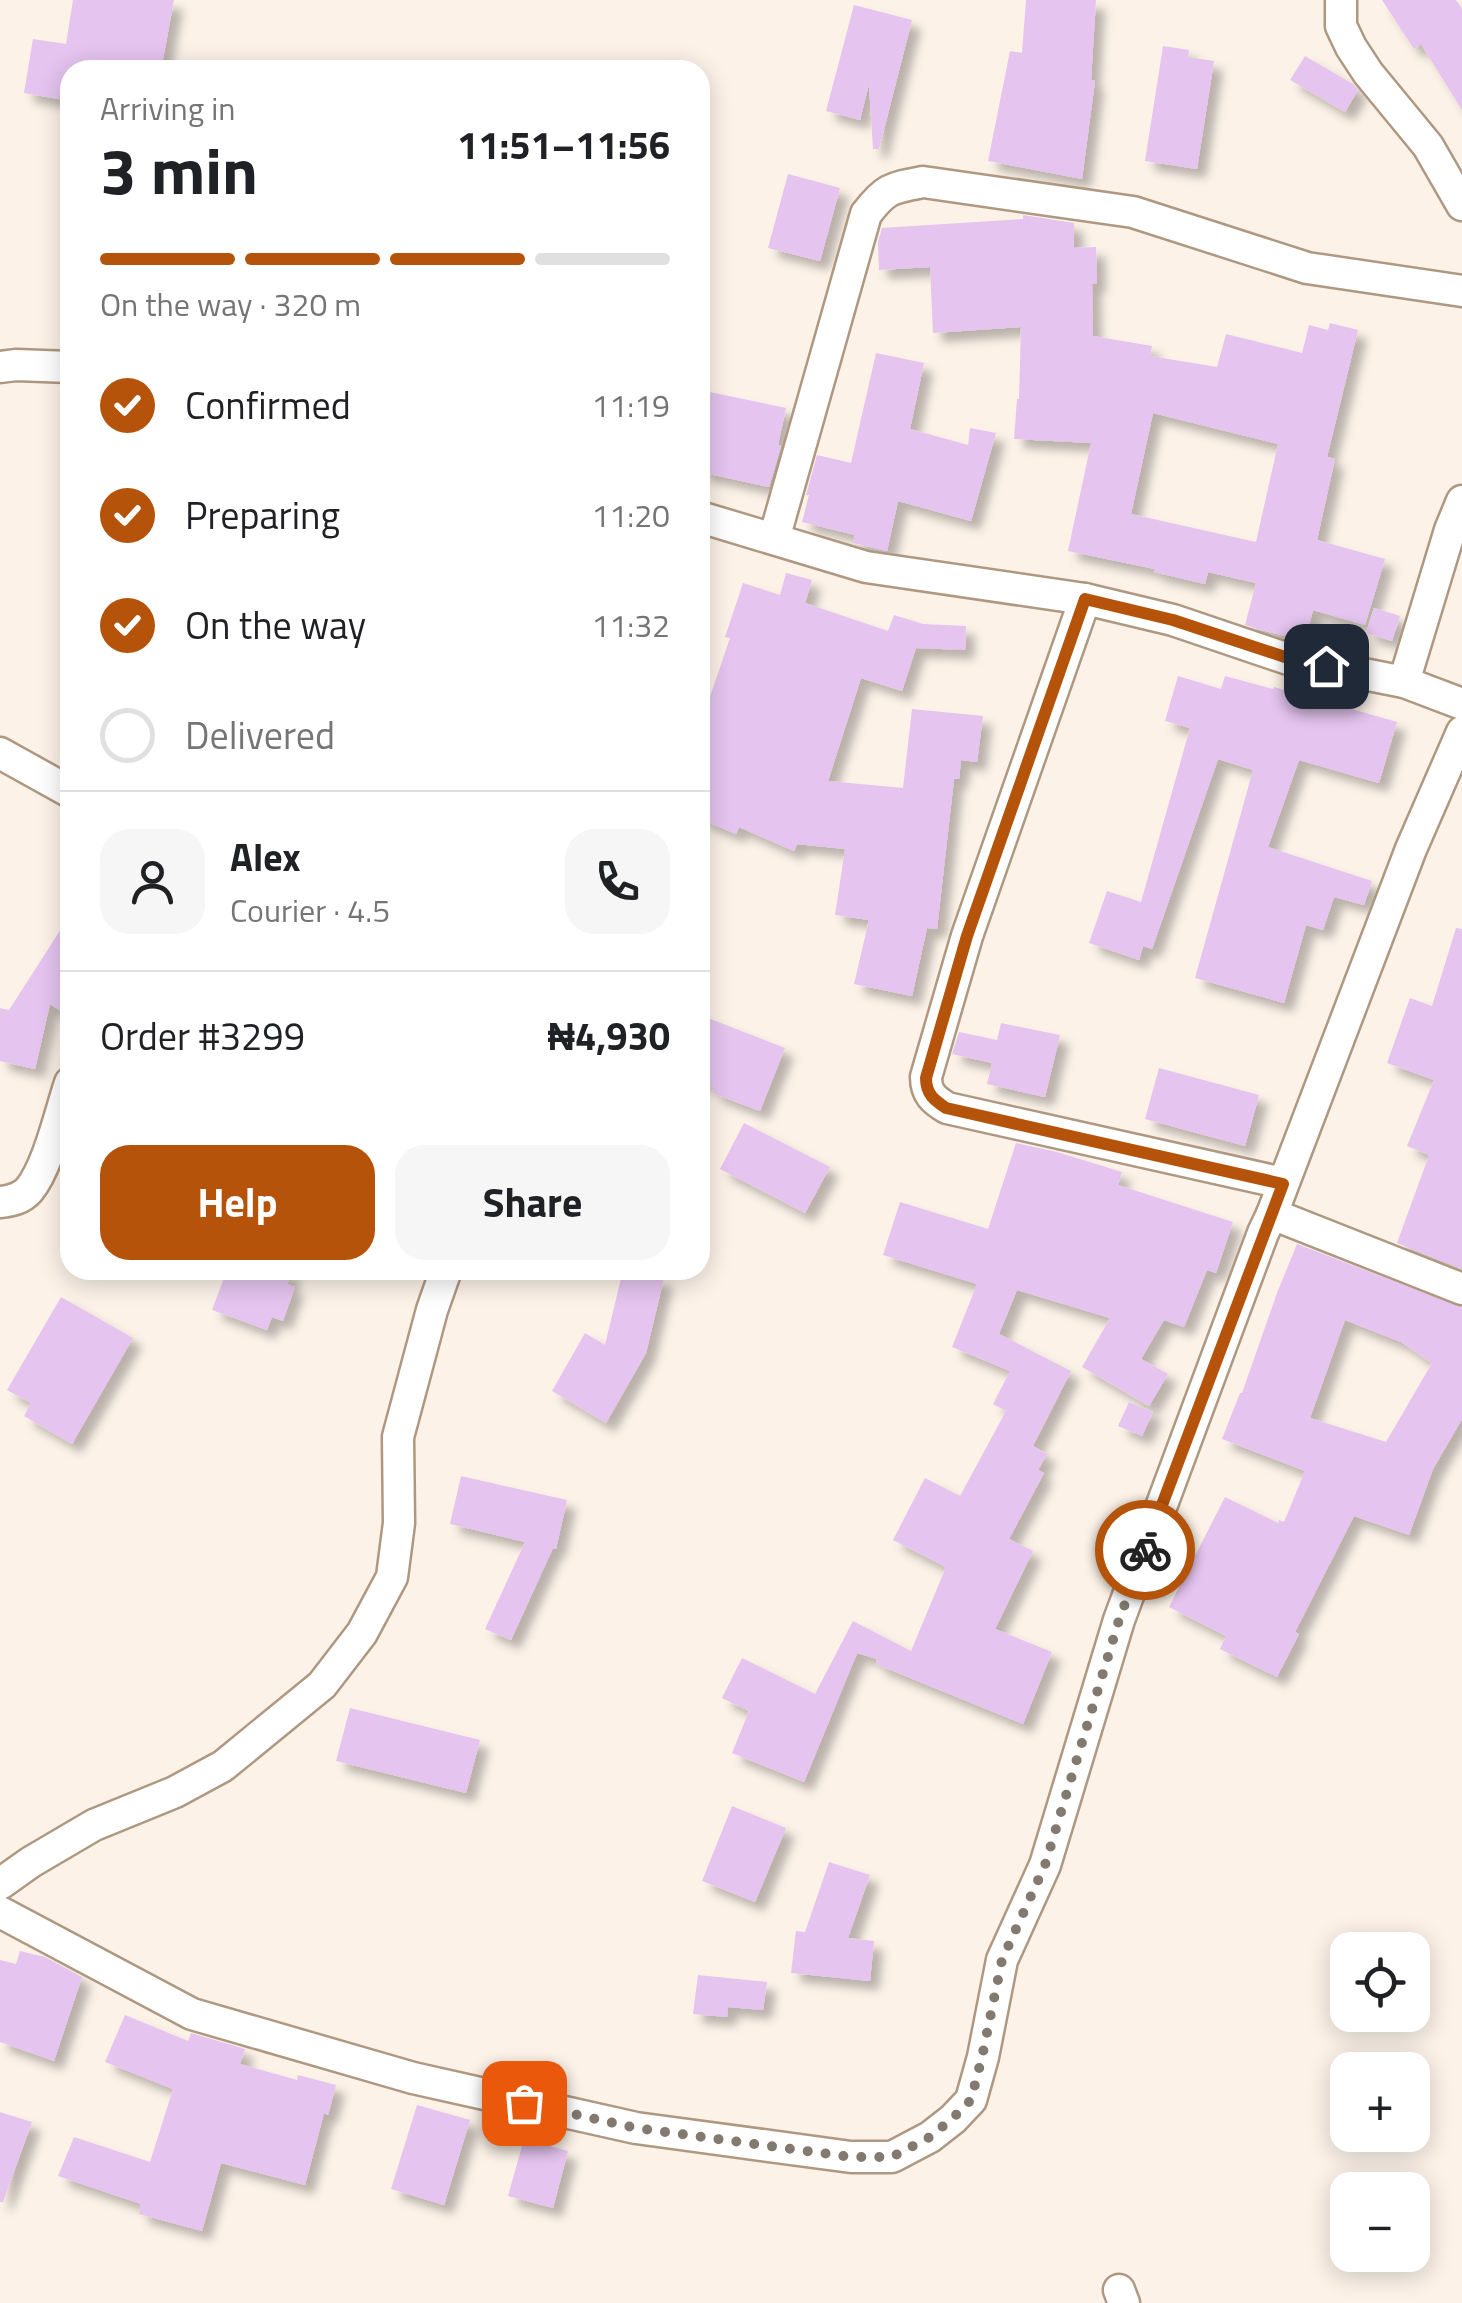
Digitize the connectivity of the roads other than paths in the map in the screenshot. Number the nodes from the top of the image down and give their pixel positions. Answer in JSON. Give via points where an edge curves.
{"nodes":[{"id":1,"x":1341,"y":0,"type":"edge"},
{"id":2,"x":1462,"y":206,"type":"edge"},
{"id":3,"x":1462,"y":290,"type":"edge"},
{"id":4,"x":0,"y":367,"type":"edge"},
{"id":5,"x":60,"y":367,"type":"edge"},
{"id":6,"x":1462,"y":500,"type":"edge"},
{"id":7,"x":710,"y":521,"type":"edge"},
{"id":8,"x":774,"y":539,"type":"junction"},
{"id":9,"x":1085,"y":599,"type":"junction"},
{"id":10,"x":1404,"y":682,"type":"junction"},
{"id":11,"x":1462,"y":704,"type":"edge"},
{"id":12,"x":1462,"y":732,"type":"edge"},
{"id":13,"x":0,"y":753,"type":"edge"},
{"id":14,"x":60,"y":786,"type":"edge"},
{"id":15,"x":60,"y":1112,"type":"edge"},
{"id":16,"x":1283,"y":1184,"type":"junction"},
{"id":17,"x":0,"y":1202,"type":"edge"},
{"id":18,"x":1272,"y":1214,"type":"junction"},
{"id":19,"x":442,"y":1280,"type":"edge"},
{"id":20,"x":1462,"y":1289,"type":"edge"},
{"id":21,"x":0,"y":1884,"type":"edge"},
{"id":22,"x":0,"y":1912,"type":"edge"}],
"edges":[{"from":1,"to":2,"type":"street","via":[[1341,26],[1351,47],[1428,146]]},
{"from":3,"to":8,"type":"street","via":[[1307,268],[1133,212],[922,182],[891,188],[866,214]]},
{"from":4,"to":5,"type":"street"},
{"from":6,"to":10,"type":"street"},
{"from":7,"to":8,"type":"street"},
{"from":8,"to":9,"type":"street","via":[[866,567]]},
{"from":9,"to":10,"type":"street","via":[[1288,658]]},
{"from":9,"to":16,"type":"street","via":[[967,936],[926,1088],[946,1108]]},
{"from":10,"to":11,"type":"street"},
{"from":12,"to":16,"type":"street"},
{"from":13,"to":14,"type":"street"},
{"from":15,"to":17,"type":"street","via":[[28,1192]]},
{"from":16,"to":18,"type":"street"},
{"from":18,"to":20,"type":"street"},
{"from":18,"to":22,"type":"street","via":[[1119,1620],[1045,1865],[1002,1960],[971,2100],[930,2137],[892,2157],[851,2157],[636,2128],[412,2078],[192,2014]]},
{"from":19,"to":21,"type":"street","via":[[398,1437],[392,1577],[362,1632],[322,1685],[222,1766],[94,1824]]}]}
